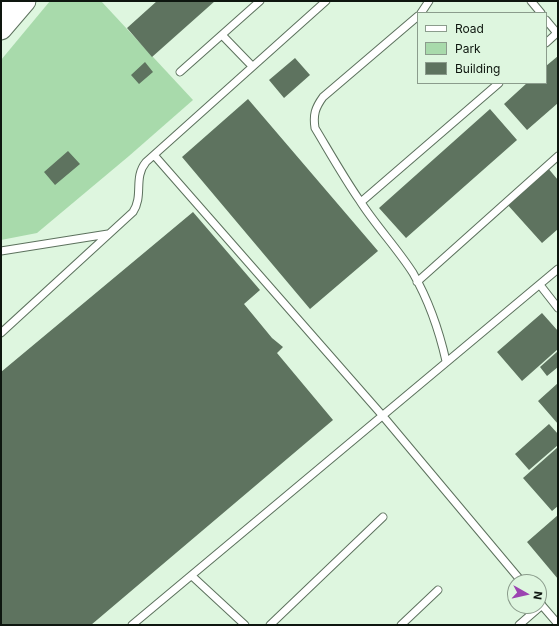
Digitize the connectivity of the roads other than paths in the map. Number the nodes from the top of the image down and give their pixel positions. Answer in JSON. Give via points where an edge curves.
{"nodes":[{"id":1,"x":5,"y":1,"type":"edge"},
{"id":2,"x":25,"y":1,"type":"edge"},
{"id":3,"x":260,"y":1,"type":"edge"},
{"id":4,"x":326,"y":1,"type":"edge"},
{"id":5,"x":429,"y":1,"type":"edge"},
{"id":6,"x":531,"y":1,"type":"edge"},
{"id":7,"x":1,"y":5,"type":"edge"},
{"id":8,"x":422,"y":12,"type":"edge"},
{"id":9,"x":540,"y":12,"type":"edge"},
{"id":10,"x":417,"y":17,"type":"edge"},
{"id":11,"x":547,"y":21,"type":"edge"},
{"id":12,"x":1,"y":29,"type":"edge"},
{"id":13,"x":557,"y":33,"type":"edge"},
{"id":14,"x":222,"y":35,"type":"junction"},
{"id":15,"x":547,"y":41,"type":"edge"},
{"id":16,"x":252,"y":66,"type":"junction"},
{"id":17,"x":180,"y":72,"type":"dead end"},
{"id":18,"x":498,"y":84,"type":"edge"},
{"id":19,"x":154,"y":155,"type":"junction"},
{"id":20,"x":558,"y":156,"type":"edge"},
{"id":21,"x":360,"y":202,"type":"junction"},
{"id":22,"x":108,"y":234,"type":"junction"},
{"id":23,"x":1,"y":250,"type":"edge"},
{"id":24,"x":558,"y":269,"type":"edge"},
{"id":25,"x":418,"y":282,"type":"junction"},
{"id":26,"x":540,"y":285,"type":"junction"},
{"id":27,"x":558,"y":308,"type":"edge"},
{"id":28,"x":1,"y":333,"type":"edge"},
{"id":29,"x":446,"y":361,"type":"junction"},
{"id":30,"x":382,"y":415,"type":"junction"},
{"id":31,"x":383,"y":517,"type":"dead end"},
{"id":32,"x":515,"y":574,"type":"edge"},
{"id":33,"x":192,"y":576,"type":"junction"},
{"id":34,"x":438,"y":590,"type":"dead end"},
{"id":35,"x":547,"y":611,"type":"edge"},
{"id":36,"x":531,"y":614,"type":"edge"},
{"id":37,"x":558,"y":624,"type":"edge"},
{"id":38,"x":132,"y":625,"type":"edge"},
{"id":39,"x":245,"y":625,"type":"edge"},
{"id":40,"x":270,"y":625,"type":"edge"},
{"id":41,"x":401,"y":625,"type":"edge"},
{"id":42,"x":519,"y":625,"type":"edge"}],
"edges":[{"from":1,"to":7,"type":"street"},
{"from":2,"to":12,"type":"street"},
{"from":3,"to":14,"type":"lane"},
{"from":4,"to":16,"type":"lane"},
{"from":5,"to":8,"type":"lane"},
{"from":6,"to":9,"type":"lane"},
{"from":10,"to":21,"type":"lane","via":[[323,97],[316,106],[313,117],[315,128]]},
{"from":11,"to":13,"type":"lane"},
{"from":13,"to":15,"type":"lane"},
{"from":14,"to":16,"type":"lane"},
{"from":14,"to":17,"type":"lane"},
{"from":16,"to":19,"type":"lane"},
{"from":18,"to":21,"type":"lane"},
{"from":19,"to":22,"type":"lane","via":[[141,169],[136,207]]},
{"from":19,"to":30,"type":"lane"},
{"from":20,"to":25,"type":"lane"},
{"from":21,"to":25,"type":"lane"},
{"from":22,"to":23,"type":"lane"},
{"from":22,"to":28,"type":"lane"},
{"from":24,"to":26,"type":"lane"},
{"from":25,"to":29,"type":"lane","via":[[434,315]]},
{"from":26,"to":27,"type":"lane"},
{"from":26,"to":29,"type":"lane"},
{"from":29,"to":30,"type":"lane"},
{"from":30,"to":32,"type":"lane"},
{"from":30,"to":33,"type":"lane"},
{"from":31,"to":40,"type":"lane"},
{"from":33,"to":38,"type":"lane"},
{"from":33,"to":39,"type":"lane"},
{"from":34,"to":41,"type":"lane"},
{"from":35,"to":37,"type":"lane"},
{"from":36,"to":42,"type":"lane"}]}
